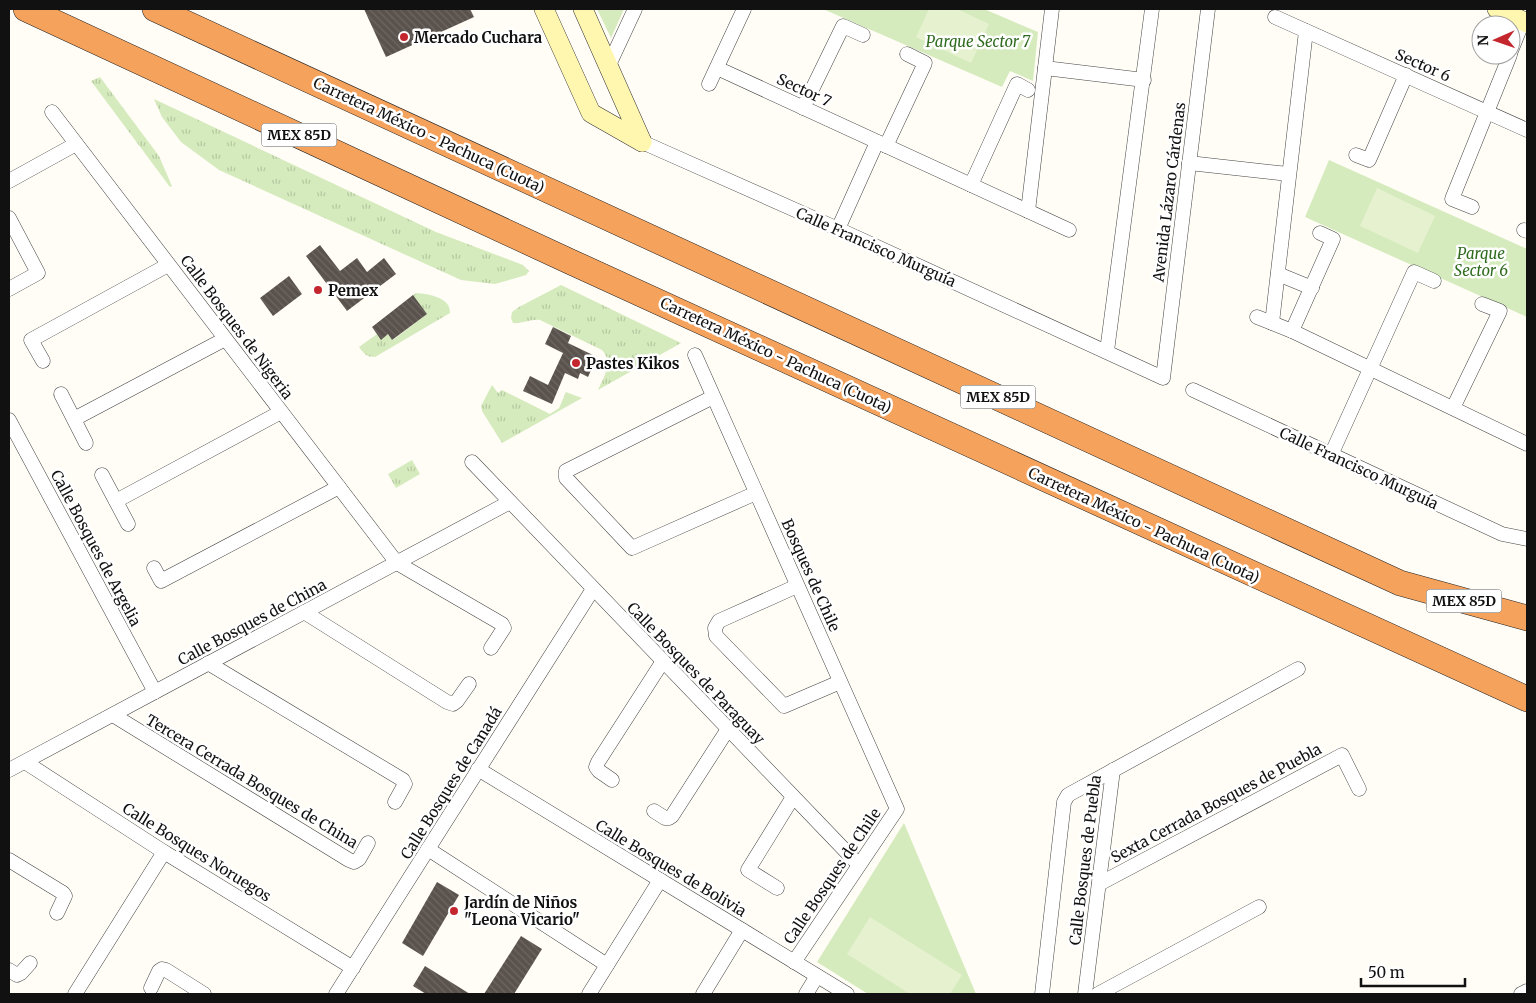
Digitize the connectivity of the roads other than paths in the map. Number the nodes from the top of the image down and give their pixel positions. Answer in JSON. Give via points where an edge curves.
{"nodes":[{"id":1,"x":26,"y":9,"type":"edge"},
{"id":2,"x":155,"y":9,"type":"edge"},
{"id":3,"x":544,"y":9,"type":"edge"},
{"id":4,"x":583,"y":9,"type":"edge"},
{"id":5,"x":635,"y":9,"type":"edge"},
{"id":6,"x":744,"y":9,"type":"edge"},
{"id":7,"x":1052,"y":9,"type":"edge"},
{"id":8,"x":1152,"y":9,"type":"edge"},
{"id":9,"x":1208,"y":9,"type":"edge"},
{"id":10,"x":1497,"y":9,"type":"edge"},
{"id":11,"x":1275,"y":17,"type":"dead end"},
{"id":12,"x":1525,"y":22,"type":"edge"},
{"id":13,"x":1306,"y":31,"type":"junction"},
{"id":14,"x":863,"y":35,"type":"dead end"},
{"id":15,"x":908,"y":54,"type":"dead end"},
{"id":16,"x":1506,"y":65,"type":"edge"},
{"id":17,"x":608,"y":67,"type":"junction"},
{"id":18,"x":716,"y":68,"type":"junction"},
{"id":19,"x":1045,"y":68,"type":"junction"},
{"id":20,"x":1406,"y":76,"type":"junction"},
{"id":21,"x":1144,"y":80,"type":"junction"},
{"id":22,"x":709,"y":84,"type":"dead end"},
{"id":23,"x":1028,"y":90,"type":"dead end"},
{"id":24,"x":803,"y":108,"type":"junction"},
{"id":25,"x":52,"y":112,"type":"dead end"},
{"id":26,"x":1487,"y":112,"type":"junction"},
{"id":27,"x":1527,"y":130,"type":"edge"},
{"id":28,"x":642,"y":142,"type":"junction"},
{"id":29,"x":76,"y":144,"type":"junction"},
{"id":30,"x":882,"y":144,"type":"junction"},
{"id":31,"x":1356,"y":155,"type":"dead end"},
{"id":32,"x":1189,"y":163,"type":"junction"},
{"id":33,"x":1288,"y":174,"type":"junction"},
{"id":34,"x":9,"y":181,"type":"edge"},
{"id":35,"x":971,"y":185,"type":"junction"},
{"id":36,"x":1472,"y":207,"type":"dead end"},
{"id":37,"x":1028,"y":211,"type":"junction"},
{"id":38,"x":9,"y":218,"type":"edge"},
{"id":39,"x":838,"y":229,"type":"junction"},
{"id":40,"x":1069,"y":230,"type":"dead end"},
{"id":41,"x":1320,"y":233,"type":"dead end"},
{"id":42,"x":168,"y":264,"type":"junction"},
{"id":43,"x":1278,"y":274,"type":"junction"},
{"id":44,"x":1434,"y":281,"type":"dead end"},
{"id":45,"x":1312,"y":288,"type":"junction"},
{"id":46,"x":9,"y":289,"type":"edge"},
{"id":47,"x":1482,"y":304,"type":"dead end"},
{"id":48,"x":1257,"y":317,"type":"dead end"},
{"id":49,"x":1272,"y":323,"type":"junction"},
{"id":50,"x":1292,"y":331,"type":"junction"},
{"id":51,"x":225,"y":339,"type":"junction"},
{"id":52,"x":1107,"y":351,"type":"junction"},
{"id":53,"x":694,"y":355,"type":"dead end"},
{"id":54,"x":43,"y":361,"type":"dead end"},
{"id":55,"x":1371,"y":369,"type":"junction"},
{"id":56,"x":1163,"y":378,"type":"joint"},
{"id":57,"x":1193,"y":390,"type":"dead end"},
{"id":58,"x":61,"y":394,"type":"dead end"},
{"id":59,"x":713,"y":396,"type":"junction"},
{"id":60,"x":1453,"y":408,"type":"junction"},
{"id":61,"x":281,"y":412,"type":"junction"},
{"id":62,"x":74,"y":419,"type":"junction"},
{"id":63,"x":9,"y":421,"type":"edge"},
{"id":64,"x":86,"y":443,"type":"dead end"},
{"id":65,"x":1527,"y":444,"type":"edge"},
{"id":66,"x":1330,"y":455,"type":"junction"},
{"id":67,"x":472,"y":462,"type":"dead end"},
{"id":68,"x":102,"y":475,"type":"dead end"},
{"id":69,"x":339,"y":487,"type":"junction"},
{"id":70,"x":756,"y":493,"type":"junction"},
{"id":71,"x":116,"y":501,"type":"junction"},
{"id":72,"x":510,"y":502,"type":"junction"},
{"id":73,"x":128,"y":524,"type":"dead end"},
{"id":74,"x":1527,"y":539,"type":"edge"},
{"id":75,"x":397,"y":563,"type":"junction"},
{"id":76,"x":154,"y":568,"type":"dead end"},
{"id":77,"x":798,"y":586,"type":"junction"},
{"id":78,"x":593,"y":589,"type":"junction"},
{"id":79,"x":304,"y":612,"type":"junction"},
{"id":80,"x":1527,"y":618,"type":"edge"},
{"id":81,"x":491,"y":648,"type":"dead end"},
{"id":82,"x":663,"y":661,"type":"junction"},
{"id":83,"x":208,"y":663,"type":"junction"},
{"id":84,"x":1298,"y":669,"type":"dead end"},
{"id":85,"x":840,"y":682,"type":"junction"},
{"id":86,"x":469,"y":684,"type":"dead end"},
{"id":87,"x":155,"y":692,"type":"junction"},
{"id":88,"x":1527,"y":700,"type":"edge"},
{"id":89,"x":112,"y":715,"type":"junction"},
{"id":90,"x":728,"y":729,"type":"junction"},
{"id":91,"x":25,"y":762,"type":"junction"},
{"id":92,"x":9,"y":770,"type":"edge"},
{"id":93,"x":478,"y":770,"type":"junction"},
{"id":94,"x":1113,"y":770,"type":"junction"},
{"id":95,"x":612,"y":780,"type":"dead end"},
{"id":96,"x":1360,"y":789,"type":"dead end"},
{"id":97,"x":793,"y":797,"type":"junction"},
{"id":98,"x":394,"y":802,"type":"dead end"},
{"id":99,"x":897,"y":809,"type":"joint"},
{"id":100,"x":654,"y":811,"type":"dead end"},
{"id":101,"x":368,"y":843,"type":"dead end"},
{"id":102,"x":428,"y":849,"type":"junction"},
{"id":103,"x":164,"y":852,"type":"junction"},
{"id":104,"x":9,"y":860,"type":"edge"},
{"id":105,"x":859,"y":865,"type":"junction"},
{"id":106,"x":660,"y":880,"type":"junction"},
{"id":107,"x":1099,"y":884,"type":"junction"},
{"id":108,"x":777,"y":888,"type":"dead end"},
{"id":109,"x":1259,"y":907,"type":"dead end"},
{"id":110,"x":57,"y":913,"type":"dead end"},
{"id":111,"x":742,"y":930,"type":"junction"},
{"id":112,"x":794,"y":962,"type":"junction"},
{"id":113,"x":30,"y":964,"type":"dead end"},
{"id":114,"x":607,"y":965,"type":"junction"},
{"id":115,"x":353,"y":968,"type":"junction"},
{"id":116,"x":9,"y":970,"type":"edge"},
{"id":117,"x":817,"y":976,"type":"junction"},
{"id":118,"x":151,"y":988,"type":"dead end"},
{"id":119,"x":1527,"y":991,"type":"edge"},
{"id":120,"x":75,"y":994,"type":"edge"},
{"id":121,"x":204,"y":994,"type":"edge"},
{"id":122,"x":336,"y":994,"type":"edge"},
{"id":123,"x":589,"y":994,"type":"edge"},
{"id":124,"x":703,"y":994,"type":"edge"},
{"id":125,"x":806,"y":994,"type":"edge"},
{"id":126,"x":847,"y":994,"type":"edge"},
{"id":127,"x":1042,"y":994,"type":"edge"},
{"id":128,"x":1085,"y":994,"type":"edge"},
{"id":129,"x":1098,"y":994,"type":"edge"},
{"id":130,"x":1521,"y":994,"type":"edge"}],
"edges":[{"from":1,"to":88,"type":"highway","name":"Carretera México - Pachuca (Cuota)","number":"MEX 85D"},
{"from":2,"to":80,"type":"highway","name":"Carretera México - Pachuca (Cuota)","number":"MEX 85D","via":[[1400,582]]},
{"from":3,"to":28,"type":"street","name":"Calle Francisco Murguía","via":[[591,113]]},
{"from":4,"to":17,"type":"street"},
{"from":5,"to":17,"type":"street"},
{"from":6,"to":18,"type":"street"},
{"from":7,"to":19,"type":"street"},
{"from":8,"to":21,"type":"street"},
{"from":9,"to":32,"type":"street","name":"Avenida Lázaro Cárdenas"},
{"from":10,"to":12,"type":"street"},
{"from":11,"to":13,"type":"street","name":"Sector 6"},
{"from":13,"to":20,"type":"street","name":"Sector 6"},
{"from":13,"to":33,"type":"street"},
{"from":14,"to":24,"type":"street","via":[[843,26]]},
{"from":15,"to":30,"type":"street","via":[[925,63]]},
{"from":16,"to":26,"type":"street"},
{"from":17,"to":28,"type":"street"},
{"from":18,"to":22,"type":"street"},
{"from":18,"to":24,"type":"street","name":"Sector 7"},
{"from":19,"to":21,"type":"street"},
{"from":19,"to":37,"type":"street"},
{"from":20,"to":26,"type":"street","name":"Sector 6"},
{"from":20,"to":31,"type":"street","via":[[1369,160]]},
{"from":21,"to":52,"type":"street"},
{"from":23,"to":35,"type":"street","via":[[1016,84]]},
{"from":24,"to":30,"type":"street","name":"Sector 7"},
{"from":25,"to":29,"type":"street","name":"Calle Bosques de Nigeria"},
{"from":26,"to":27,"type":"street","name":"Sector 6"},
{"from":26,"to":36,"type":"street","via":[[1452,199]]},
{"from":28,"to":39,"type":"street","name":"Calle Francisco Murguía"},
{"from":29,"to":34,"type":"street"},
{"from":29,"to":42,"type":"street","name":"Calle Bosques de Nigeria"},
{"from":30,"to":35,"type":"street","name":"Sector 7"},
{"from":30,"to":39,"type":"street"},
{"from":32,"to":33,"type":"street"},
{"from":32,"to":56,"type":"street","name":"Avenida Lázaro Cárdenas"},
{"from":33,"to":43,"type":"street"},
{"from":35,"to":37,"type":"street","name":"Sector 7"},
{"from":37,"to":40,"type":"street","name":"Sector 7"},
{"from":38,"to":46,"type":"street","via":[[38,273]]},
{"from":39,"to":52,"type":"street","name":"Calle Francisco Murguía"},
{"from":41,"to":45,"type":"street","via":[[1333,239]]},
{"from":42,"to":51,"type":"street","name":"Calle Bosques de Nigeria"},
{"from":42,"to":54,"type":"street","via":[[32,340]]},
{"from":43,"to":45,"type":"street"},
{"from":43,"to":49,"type":"street"},
{"from":44,"to":55,"type":"street","via":[[1414,272]]},
{"from":45,"to":50,"type":"street"},
{"from":47,"to":60,"type":"street","via":[[1500,311]]},
{"from":48,"to":49,"type":"street"},
{"from":49,"to":50,"type":"street"},
{"from":50,"to":55,"type":"street"},
{"from":51,"to":61,"type":"street","name":"Calle Bosques de Nigeria"},
{"from":51,"to":62,"type":"street"},
{"from":52,"to":56,"type":"street","name":"Calle Francisco Murguía"},
{"from":53,"to":59,"type":"street","name":"Bosques de Chile"},
{"from":55,"to":60,"type":"street"},
{"from":55,"to":66,"type":"street"},
{"from":57,"to":66,"type":"street","name":"Calle Francisco Murguía"},
{"from":58,"to":62,"type":"street"},
{"from":59,"to":70,"type":"street","name":"Bosques de Chile"},
{"from":59,"to":70,"type":"street","via":[[566,471],[566,478],[632,548]]},
{"from":60,"to":65,"type":"street"},
{"from":61,"to":69,"type":"street","name":"Calle Bosques de Nigeria"},
{"from":61,"to":71,"type":"street"},
{"from":62,"to":64,"type":"street"},
{"from":63,"to":87,"type":"street","name":"Calle Bosques de Argelia"},
{"from":66,"to":74,"type":"street","name":"Calle Francisco Murguía","via":[[1502,534]]},
{"from":67,"to":72,"type":"street","name":"Calle Bosques de Paraguay"},
{"from":68,"to":71,"type":"street"},
{"from":69,"to":75,"type":"street","name":"Calle Bosques de Nigeria"},
{"from":69,"to":76,"type":"street","via":[[161,581]]},
{"from":70,"to":77,"type":"street","name":"Bosques de Chile"},
{"from":71,"to":73,"type":"street"},
{"from":72,"to":75,"type":"street","name":"Calle Bosques de China"},
{"from":72,"to":78,"type":"street","name":"Calle Bosques de Paraguay"},
{"from":75,"to":79,"type":"street","name":"Calle Bosques de China"},
{"from":75,"to":81,"type":"street","via":[[502,624],[504,628]]},
{"from":77,"to":85,"type":"street","name":"Bosques de Chile"},
{"from":77,"to":85,"type":"street","via":[[719,621],[715,628],[716,636],[784,706]]},
{"from":78,"to":82,"type":"street","name":"Calle Bosques de Paraguay"},
{"from":78,"to":93,"type":"street","name":"Calle Bosques de Canadá"},
{"from":79,"to":83,"type":"street","name":"Calle Bosques de China"},
{"from":79,"to":86,"type":"street","via":[[447,702],[457,702]]},
{"from":82,"to":90,"type":"street","name":"Calle Bosques de Paraguay"},
{"from":82,"to":95,"type":"street","via":[[598,762],[596,767],[599,771]]},
{"from":83,"to":87,"type":"street","name":"Calle Bosques de China"},
{"from":83,"to":98,"type":"street","via":[[403,780],[404,787]]},
{"from":84,"to":94,"type":"street"},
{"from":85,"to":99,"type":"street","name":"Bosques de Chile"},
{"from":87,"to":89,"type":"street","name":"Calle Bosques de China"},
{"from":89,"to":91,"type":"street","name":"Calle Bosques de China"},
{"from":89,"to":101,"type":"street","name":"Tercera Cerrada Bosques de China","via":[[349,860],[359,859]]},
{"from":90,"to":97,"type":"street","name":"Calle Bosques de Paraguay"},
{"from":90,"to":100,"type":"street","via":[[672,816],[665,818]]},
{"from":91,"to":92,"type":"street","name":"Calle Bosques de China"},
{"from":91,"to":103,"type":"street","name":"Calle Bosques Noruegos"},
{"from":93,"to":102,"type":"street","name":"Calle Bosques de Canadá"},
{"from":93,"to":106,"type":"street","name":"Calle Bosques de Bolivia"},
{"from":94,"to":107,"type":"street","name":"Calle Bosques de Puebla"},
{"from":94,"to":127,"type":"street","name":"Calle Bosques de Puebla","via":[[1068,795],[1064,802]]},
{"from":96,"to":107,"type":"street","name":"Sexta Cerrada Bosques de Puebla","via":[[1342,755]]},
{"from":97,"to":105,"type":"street","name":"Calle Bosques de Paraguay"},
{"from":97,"to":108,"type":"street","via":[[748,870]]},
{"from":99,"to":105,"type":"street","name":"Calle Bosques de Chile"},
{"from":102,"to":114,"type":"street"},
{"from":102,"to":115,"type":"street","name":"Calle Bosques de Canadá"},
{"from":103,"to":115,"type":"street","name":"Calle Bosques Noruegos"},
{"from":103,"to":120,"type":"street"},
{"from":104,"to":110,"type":"street","via":[[63,893],[65,899]]},
{"from":105,"to":112,"type":"street","name":"Calle Bosques de Chile"},
{"from":106,"to":111,"type":"street","name":"Calle Bosques de Bolivia"},
{"from":106,"to":114,"type":"street"},
{"from":107,"to":128,"type":"street","name":"Calle Bosques de Puebla"},
{"from":109,"to":129,"type":"street"},
{"from":111,"to":112,"type":"street","name":"Calle Bosques de Bolivia"},
{"from":111,"to":124,"type":"street"},
{"from":112,"to":117,"type":"street","name":"Calle Bosques de Bolivia"},
{"from":113,"to":116,"type":"street","via":[[17,975]]},
{"from":114,"to":123,"type":"street"},
{"from":115,"to":122,"type":"street","name":"Calle Bosques de Canadá"},
{"from":117,"to":125,"type":"street"},
{"from":117,"to":126,"type":"street","name":"Calle Bosques de Bolivia"},
{"from":118,"to":121,"type":"street","via":[[162,969]]},
{"from":119,"to":130,"type":"street"}]}
